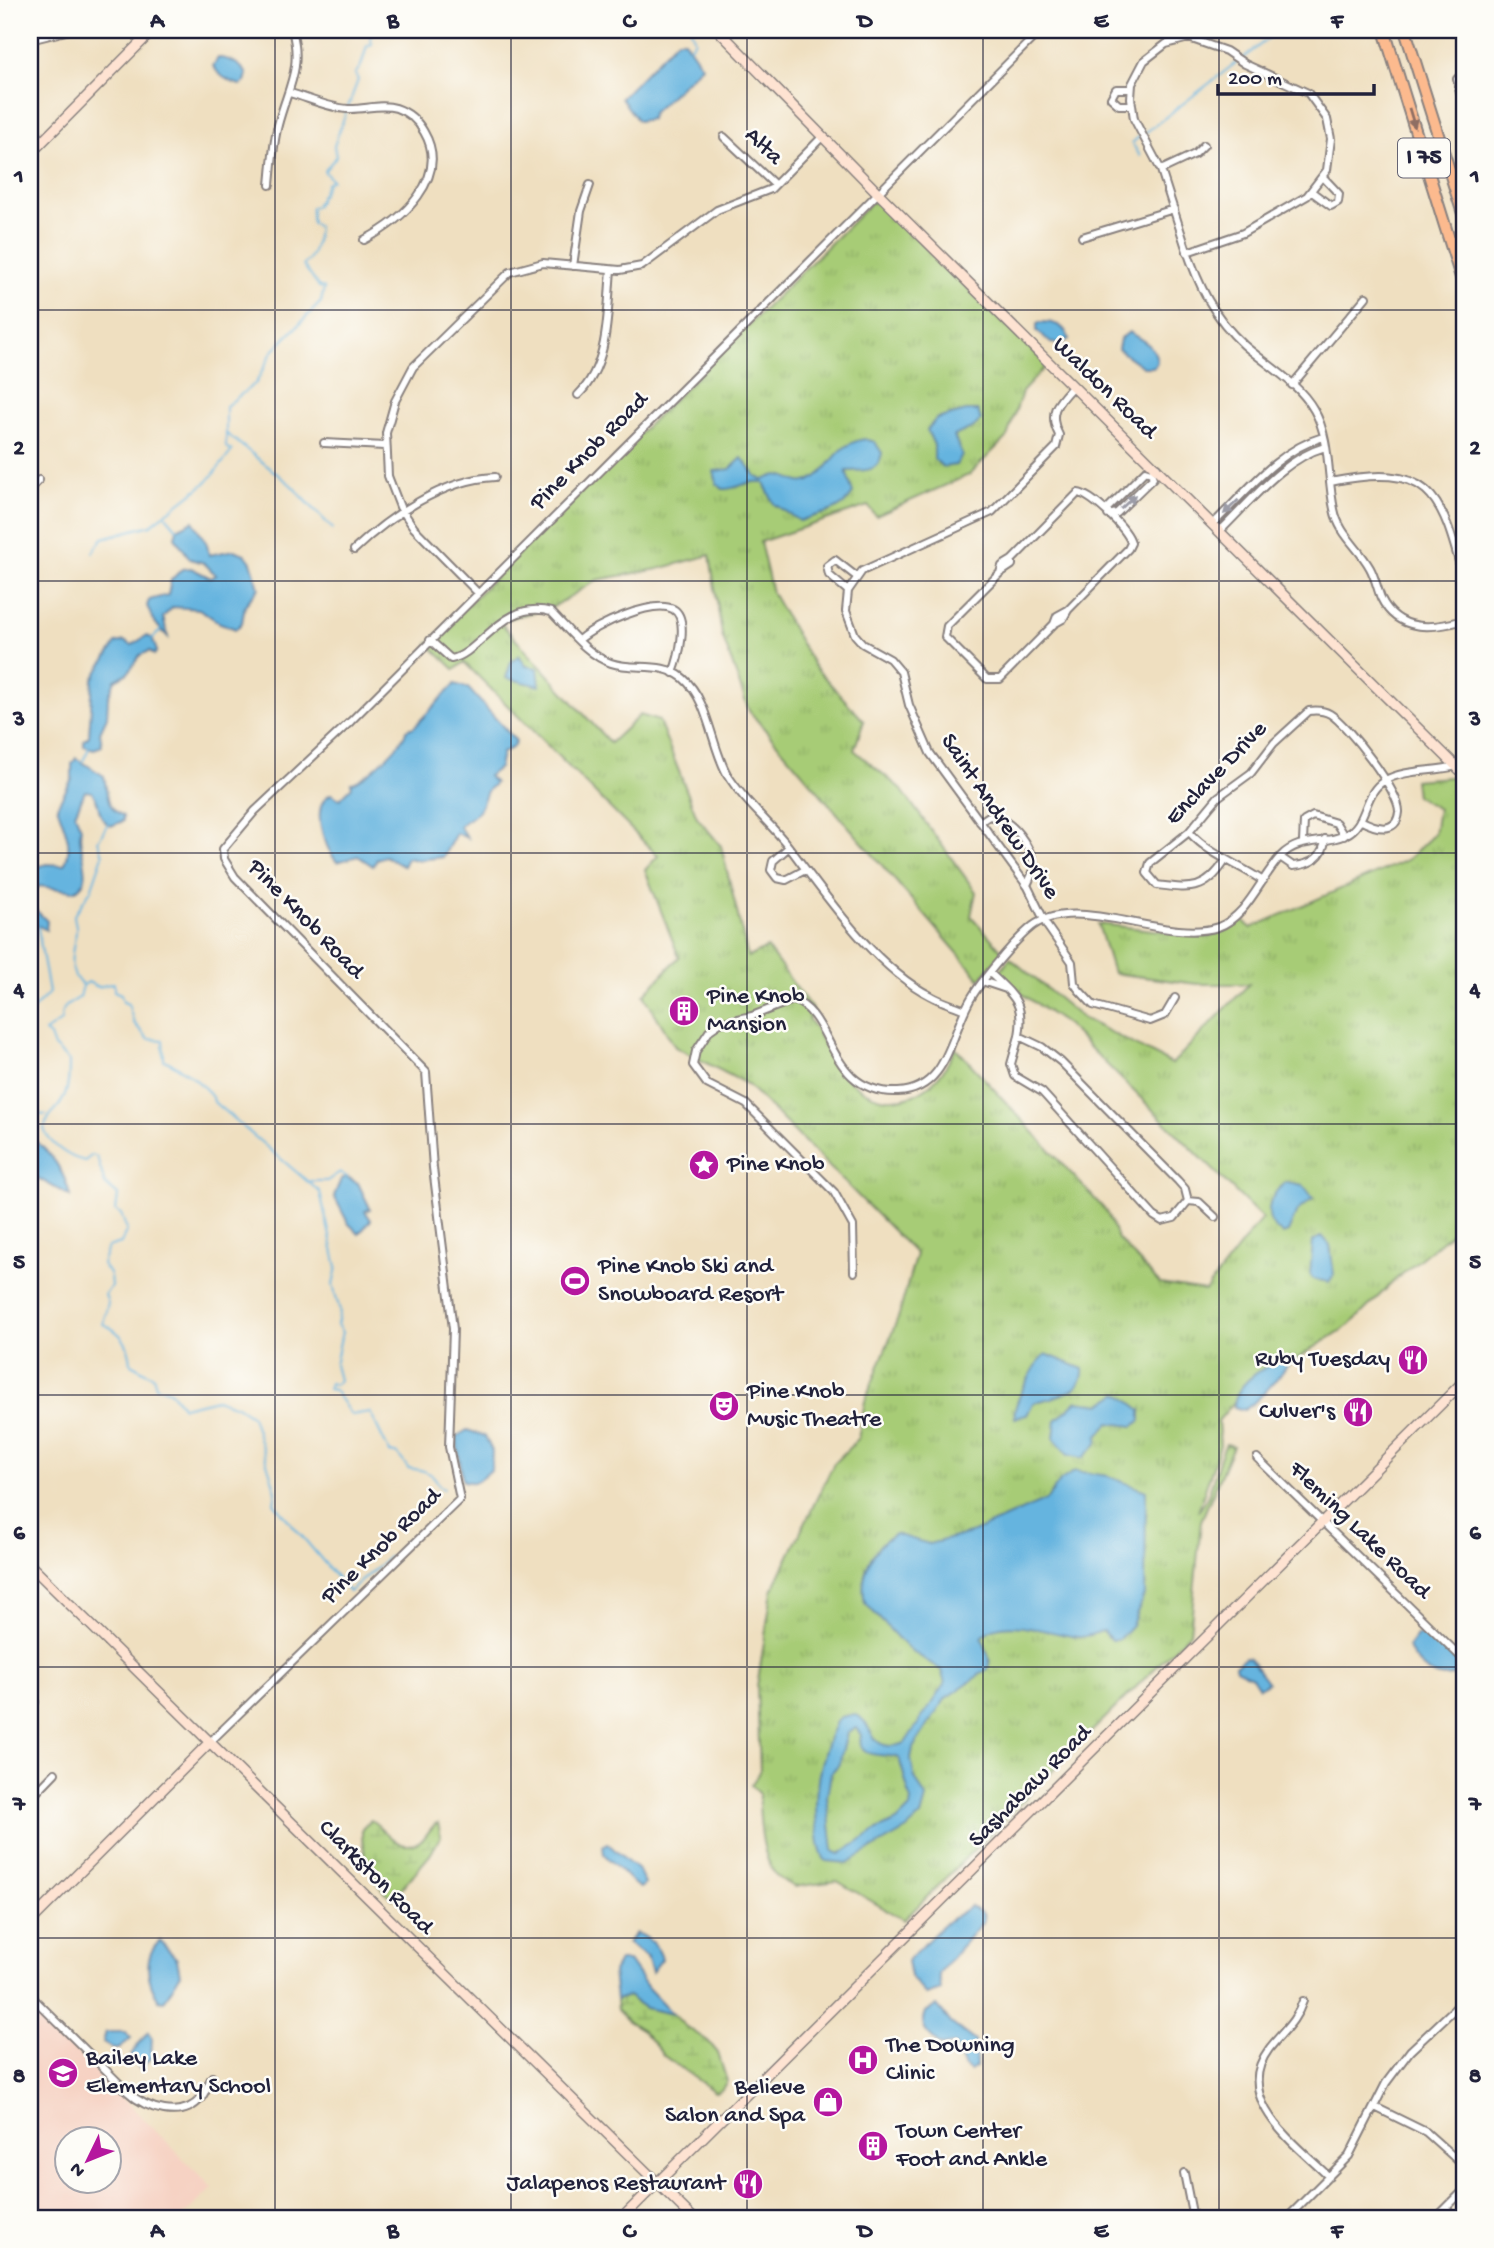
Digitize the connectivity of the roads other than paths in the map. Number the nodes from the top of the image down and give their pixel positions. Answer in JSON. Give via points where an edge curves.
{"nodes":[{"id":1,"x":69,"y":30,"type":"edge"},
{"id":2,"x":153,"y":30,"type":"edge"},
{"id":3,"x":292,"y":30,"type":"edge"},
{"id":4,"x":718,"y":30,"type":"edge"},
{"id":5,"x":1041,"y":30,"type":"edge"},
{"id":6,"x":1188,"y":30,"type":"edge"},
{"id":7,"x":1384,"y":30,"type":"edge"},
{"id":8,"x":1405,"y":30,"type":"edge"},
{"id":9,"x":1189,"y":38,"type":"junction"},
{"id":10,"x":30,"y":40,"type":"edge"},
{"id":11,"x":1464,"y":72,"type":"edge"},
{"id":12,"x":1131,"y":89,"type":"junction"},
{"id":13,"x":290,"y":93,"type":"junction"},
{"id":14,"x":1132,"y":105,"type":"junction"},
{"id":15,"x":1464,"y":108,"type":"edge"},
{"id":16,"x":724,"y":136,"type":"dead end"},
{"id":17,"x":822,"y":137,"type":"junction"},
{"id":18,"x":1204,"y":145,"type":"dead end"},
{"id":19,"x":30,"y":154,"type":"edge"},
{"id":20,"x":1161,"y":170,"type":"junction"},
{"id":21,"x":1323,"y":177,"type":"junction"},
{"id":22,"x":270,"y":185,"type":"dead end"},
{"id":23,"x":590,"y":185,"type":"dead end"},
{"id":24,"x":775,"y":185,"type":"junction"},
{"id":25,"x":877,"y":192,"type":"junction"},
{"id":26,"x":1312,"y":192,"type":"junction"},
{"id":27,"x":1174,"y":209,"type":"junction"},
{"id":28,"x":1464,"y":217,"type":"edge"},
{"id":29,"x":1082,"y":237,"type":"dead end"},
{"id":30,"x":364,"y":240,"type":"dead end"},
{"id":31,"x":1187,"y":252,"type":"junction"},
{"id":32,"x":573,"y":266,"type":"junction"},
{"id":33,"x":611,"y":270,"type":"junction"},
{"id":34,"x":1464,"y":287,"type":"edge"},
{"id":35,"x":1366,"y":298,"type":"dead end"},
{"id":36,"x":1292,"y":385,"type":"junction"},
{"id":37,"x":1073,"y":386,"type":"junction"},
{"id":38,"x":578,"y":395,"type":"dead end"},
{"id":39,"x":1323,"y":437,"type":"junction"},
{"id":40,"x":324,"y":443,"type":"dead end"},
{"id":41,"x":385,"y":446,"type":"junction"},
{"id":42,"x":1325,"y":447,"type":"junction"},
{"id":43,"x":1154,"y":470,"type":"junction"},
{"id":44,"x":495,"y":477,"type":"dead end"},
{"id":45,"x":39,"y":480,"type":"dead end"},
{"id":46,"x":1259,"y":480,"type":"junction"},
{"id":47,"x":1330,"y":482,"type":"junction"},
{"id":48,"x":1266,"y":487,"type":"junction"},
{"id":49,"x":30,"y":490,"type":"edge"},
{"id":50,"x":403,"y":512,"type":"junction"},
{"id":51,"x":1108,"y":515,"type":"junction"},
{"id":52,"x":1217,"y":527,"type":"junction"},
{"id":53,"x":354,"y":550,"type":"dead end"},
{"id":54,"x":857,"y":577,"type":"junction"},
{"id":55,"x":1464,"y":581,"type":"edge"},
{"id":56,"x":848,"y":591,"type":"junction"},
{"id":57,"x":477,"y":592,"type":"junction"},
{"id":58,"x":1464,"y":620,"type":"edge"},
{"id":59,"x":580,"y":639,"type":"junction"},
{"id":60,"x":430,"y":640,"type":"junction"},
{"id":61,"x":673,"y":673,"type":"junction"},
{"id":62,"x":1456,"y":766,"type":"junction"},
{"id":63,"x":1464,"y":774,"type":"edge"},
{"id":64,"x":1384,"y":780,"type":"junction"},
{"id":65,"x":1360,"y":820,"type":"junction"},
{"id":66,"x":980,"y":822,"type":"junction"},
{"id":67,"x":1189,"y":832,"type":"junction"},
{"id":68,"x":1344,"y":836,"type":"junction"},
{"id":69,"x":1325,"y":839,"type":"junction"},
{"id":70,"x":1303,"y":842,"type":"junction"},
{"id":71,"x":789,"y":847,"type":"junction"},
{"id":72,"x":1280,"y":857,"type":"junction"},
{"id":73,"x":1225,"y":861,"type":"junction"},
{"id":74,"x":804,"y":870,"type":"junction"},
{"id":75,"x":1263,"y":881,"type":"junction"},
{"id":76,"x":1027,"y":885,"type":"junction"},
{"id":77,"x":1044,"y":919,"type":"junction"},
{"id":78,"x":991,"y":974,"type":"junction"},
{"id":79,"x":985,"y":982,"type":"junction"},
{"id":80,"x":1006,"y":989,"type":"junction"},
{"id":81,"x":1175,"y":998,"type":"dead end"},
{"id":82,"x":965,"y":1010,"type":"junction"},
{"id":83,"x":1019,"y":1036,"type":"junction"},
{"id":84,"x":1188,"y":1201,"type":"junction"},
{"id":85,"x":1215,"y":1217,"type":"dead end"},
{"id":86,"x":854,"y":1272,"type":"dead end"},
{"id":87,"x":1464,"y":1381,"type":"edge"},
{"id":88,"x":1257,"y":1458,"type":"dead end"},
{"id":89,"x":1322,"y":1523,"type":"junction"},
{"id":90,"x":30,"y":1565,"type":"edge"},
{"id":91,"x":1464,"y":1660,"type":"edge"},
{"id":92,"x":30,"y":1685,"type":"edge"},
{"id":93,"x":35,"y":1702,"type":"dead end"},
{"id":94,"x":211,"y":1742,"type":"junction"},
{"id":95,"x":55,"y":1773,"type":"dead end"},
{"id":96,"x":30,"y":1799,"type":"edge"},
{"id":97,"x":31,"y":1919,"type":"edge"},
{"id":98,"x":30,"y":1995,"type":"edge"},
{"id":99,"x":1464,"y":2000,"type":"edge"},
{"id":100,"x":1303,"y":2001,"type":"dead end"},
{"id":101,"x":212,"y":2077,"type":"dead end"},
{"id":102,"x":1375,"y":2107,"type":"junction"},
{"id":103,"x":1464,"y":2166,"type":"edge"},
{"id":104,"x":1184,"y":2173,"type":"dead end"},
{"id":105,"x":1329,"y":2177,"type":"junction"},
{"id":106,"x":658,"y":2183,"type":"junction"},
{"id":107,"x":1464,"y":2190,"type":"edge"},
{"id":108,"x":622,"y":2218,"type":"edge"},
{"id":109,"x":693,"y":2218,"type":"edge"},
{"id":110,"x":1193,"y":2218,"type":"edge"},
{"id":111,"x":1287,"y":2218,"type":"edge"},
{"id":112,"x":1436,"y":2218,"type":"edge"}],
"edges":[{"from":1,"to":10,"type":"street"},
{"from":2,"to":19,"type":"main road"},
{"from":3,"to":13,"type":"street","via":[[297,59]]},
{"from":4,"to":17,"type":"main road","name":"Waldon Road"},
{"from":5,"to":25,"type":"street","name":"Pine Knob Road"},
{"from":6,"to":9,"type":"street"},
{"from":7,"to":34,"type":"highway","number":"I 75","one_way":true},
{"from":8,"to":28,"type":"highway","number":"I 75"},
{"from":9,"to":12,"type":"street","via":[[1154,51],[1137,72]]},
{"from":9,"to":21,"type":"street","via":[[1226,51],[1308,93],[1326,119],[1331,139],[1331,156]]},
{"from":11,"to":15,"type":"street","via":[[1457,79]]},
{"from":12,"to":14,"type":"street"},
{"from":12,"to":14,"type":"street","via":[[1116,89],[1111,98],[1114,103]]},
{"from":13,"to":22,"type":"street","via":[[278,122]]},
{"from":13,"to":30,"type":"street","via":[[346,109],[394,107],[409,114],[431,143],[432,160],[424,189],[383,230]]},
{"from":14,"to":20,"type":"street","via":[[1134,119]]},
{"from":16,"to":24,"type":"street","name":"Alta"},
{"from":17,"to":24,"type":"street"},
{"from":17,"to":25,"type":"main road","name":"Waldon Road"},
{"from":18,"to":20,"type":"street"},
{"from":20,"to":27,"type":"street"},
{"from":21,"to":26,"type":"street"},
{"from":21,"to":26,"type":"street","via":[[1339,194],[1338,202],[1331,206]]},
{"from":23,"to":32,"type":"street"},
{"from":24,"to":33,"type":"street","via":[[717,210],[642,266]]},
{"from":25,"to":37,"type":"main road","name":"Waldon Road"},
{"from":25,"to":57,"type":"street","name":"Pine Knob Road"},
{"from":26,"to":31,"type":"street","via":[[1244,233]]},
{"from":27,"to":29,"type":"street"},
{"from":27,"to":31,"type":"street"},
{"from":31,"to":36,"type":"street","via":[[1209,304],[1225,326]]},
{"from":32,"to":33,"type":"street"},
{"from":32,"to":41,"type":"street","via":[[543,263],[520,267],[492,287],[403,382]]},
{"from":33,"to":38,"type":"street","via":[[600,360],[589,385]]},
{"from":35,"to":36,"type":"street"},
{"from":36,"to":39,"type":"street","via":[[1314,409]]},
{"from":37,"to":43,"type":"main road","name":"Waldon Road"},
{"from":37,"to":54,"type":"street","via":[[1054,409],[1052,422],[1059,435],[1056,447],[992,512],[874,564]]},
{"from":39,"to":42,"type":"street"},
{"from":39,"to":46,"type":"street","via":[[1286,454]]},
{"from":40,"to":41,"type":"street"},
{"from":41,"to":50,"type":"street","via":[[388,476]]},
{"from":42,"to":47,"type":"street"},
{"from":42,"to":48,"type":"street","via":[[1307,452]]},
{"from":43,"to":51,"type":"street","via":[[1144,471],[1108,508]]},
{"from":43,"to":52,"type":"main road","name":"Waldon Road"},
{"from":44,"to":50,"type":"street","via":[[457,486]]},
{"from":45,"to":49,"type":"street"},
{"from":46,"to":48,"type":"street"},
{"from":46,"to":52,"type":"street","one_way":true},
{"from":47,"to":55,"type":"street","via":[[1380,473],[1425,488],[1454,540]]},
{"from":47,"to":58,"type":"street","via":[[1341,530],[1371,568],[1380,596],[1393,614],[1405,623],[1435,628]]},
{"from":48,"to":52,"type":"street"},
{"from":50,"to":53,"type":"street"},
{"from":50,"to":57,"type":"street"},
{"from":51,"to":51,"type":"street","via":[[1090,496],[1078,493],[947,626],[945,636],[987,679],[1000,679],[1128,549],[1130,537]]},
{"from":52,"to":62,"type":"main road","name":"Waldon Road"},
{"from":54,"to":56,"type":"street"},
{"from":54,"to":56,"type":"street","via":[[839,561],[827,566],[829,575]]},
{"from":56,"to":66,"type":"street","name":"Saint Andrew Drive","via":[[846,611],[855,635],[897,666],[930,753]]},
{"from":57,"to":60,"type":"street","name":"Pine Knob Road"},
{"from":59,"to":60,"type":"street","via":[[543,610],[495,626],[460,658],[451,659]]},
{"from":59,"to":61,"type":"street","via":[[597,656],[614,664]]},
{"from":59,"to":61,"type":"street","via":[[608,620],[673,609],[678,614],[682,642]]},
{"from":60,"to":94,"type":"street","name":"Pine Knob Road","via":[[238,829],[223,849],[223,859],[426,1072],[453,1329],[449,1447],[460,1499]]},
{"from":61,"to":71,"type":"street","via":[[692,688],[733,783]]},
{"from":62,"to":63,"type":"main road","name":"Waldon Road"},
{"from":62,"to":64,"type":"street"},
{"from":64,"to":65,"type":"street"},
{"from":64,"to":65,"type":"street","via":[[1399,812],[1395,822],[1380,829]]},
{"from":64,"to":67,"type":"street","name":"Enclave Drive","via":[[1364,748],[1333,716],[1309,711],[1274,743],[1251,773],[1218,797]]},
{"from":65,"to":68,"type":"street"},
{"from":66,"to":76,"type":"street","name":"Saint Andrew Drive"},
{"from":66,"to":76,"type":"street","via":[[996,817],[1022,837],[1035,868]]},
{"from":67,"to":73,"type":"street"},
{"from":67,"to":73,"type":"street","name":"Enclave Drive","via":[[1150,863],[1147,873],[1152,883],[1202,886]]},
{"from":68,"to":69,"type":"street"},
{"from":68,"to":70,"type":"street","via":[[1336,823],[1313,816],[1304,821]]},
{"from":69,"to":70,"type":"street"},
{"from":69,"to":72,"type":"street","via":[[1317,859],[1293,866]]},
{"from":70,"to":72,"type":"street"},
{"from":71,"to":74,"type":"street"},
{"from":71,"to":74,"type":"street","via":[[773,861],[771,870],[786,880]]},
{"from":72,"to":75,"type":"street"},
{"from":73,"to":75,"type":"street"},
{"from":74,"to":82,"type":"street","via":[[897,972],[930,996]]},
{"from":75,"to":77,"type":"street","via":[[1228,921],[1210,929],[1077,916]]},
{"from":76,"to":77,"type":"street","name":"Saint Andrew Drive"},
{"from":77,"to":78,"type":"street","via":[[1029,928]]},
{"from":77,"to":81,"type":"street","name":"Saint Andrew Drive","via":[[1072,962],[1079,990],[1093,1005],[1150,1021],[1165,1015]]},
{"from":78,"to":79,"type":"street"},
{"from":78,"to":80,"type":"street"},
{"from":79,"to":80,"type":"street"},
{"from":79,"to":82,"type":"street"},
{"from":80,"to":83,"type":"street","via":[[1021,1009]]},
{"from":82,"to":86,"type":"street","via":[[938,1071],[913,1091],[885,1092],[856,1080],[813,1017],[793,1000],[720,1023],[710,1030],[694,1057],[699,1077],[746,1104],[834,1192],[853,1226]]},
{"from":83,"to":84,"type":"street","via":[[1061,1062],[1178,1181]]},
{"from":83,"to":84,"type":"street","via":[[1011,1064],[1015,1076],[1042,1092],[1154,1216],[1168,1221]]},
{"from":84,"to":85,"type":"street","via":[[1199,1202]]},
{"from":87,"to":89,"type":"main road","name":"Sashabaw Road"},
{"from":88,"to":89,"type":"street","name":"Fleming Lake Road"},
{"from":89,"to":91,"type":"street","name":"Fleming Lake Road"},
{"from":89,"to":106,"type":"main road","name":"Sashabaw Road"},
{"from":90,"to":94,"type":"main road","name":"Clarkston Road"},
{"from":92,"to":93,"type":"street"},
{"from":94,"to":97,"type":"main road","name":"Pine Knob Road"},
{"from":94,"to":106,"type":"main road","name":"Clarkston Road"},
{"from":95,"to":96,"type":"street"},
{"from":98,"to":101,"type":"street","via":[[146,2106],[187,2108],[202,2098]]},
{"from":99,"to":102,"type":"street","via":[[1410,2051]]},
{"from":100,"to":105,"type":"street","via":[[1294,2021],[1263,2060],[1258,2092],[1272,2120]]},
{"from":102,"to":103,"type":"street","via":[[1426,2132]]},
{"from":102,"to":105,"type":"street","via":[[1349,2156]]},
{"from":104,"to":110,"type":"street"},
{"from":105,"to":111,"type":"street"},
{"from":106,"to":108,"type":"main road","name":"Sashabaw Road"},
{"from":106,"to":109,"type":"main road","name":"Clarkston Road"},
{"from":107,"to":112,"type":"street"}]}
